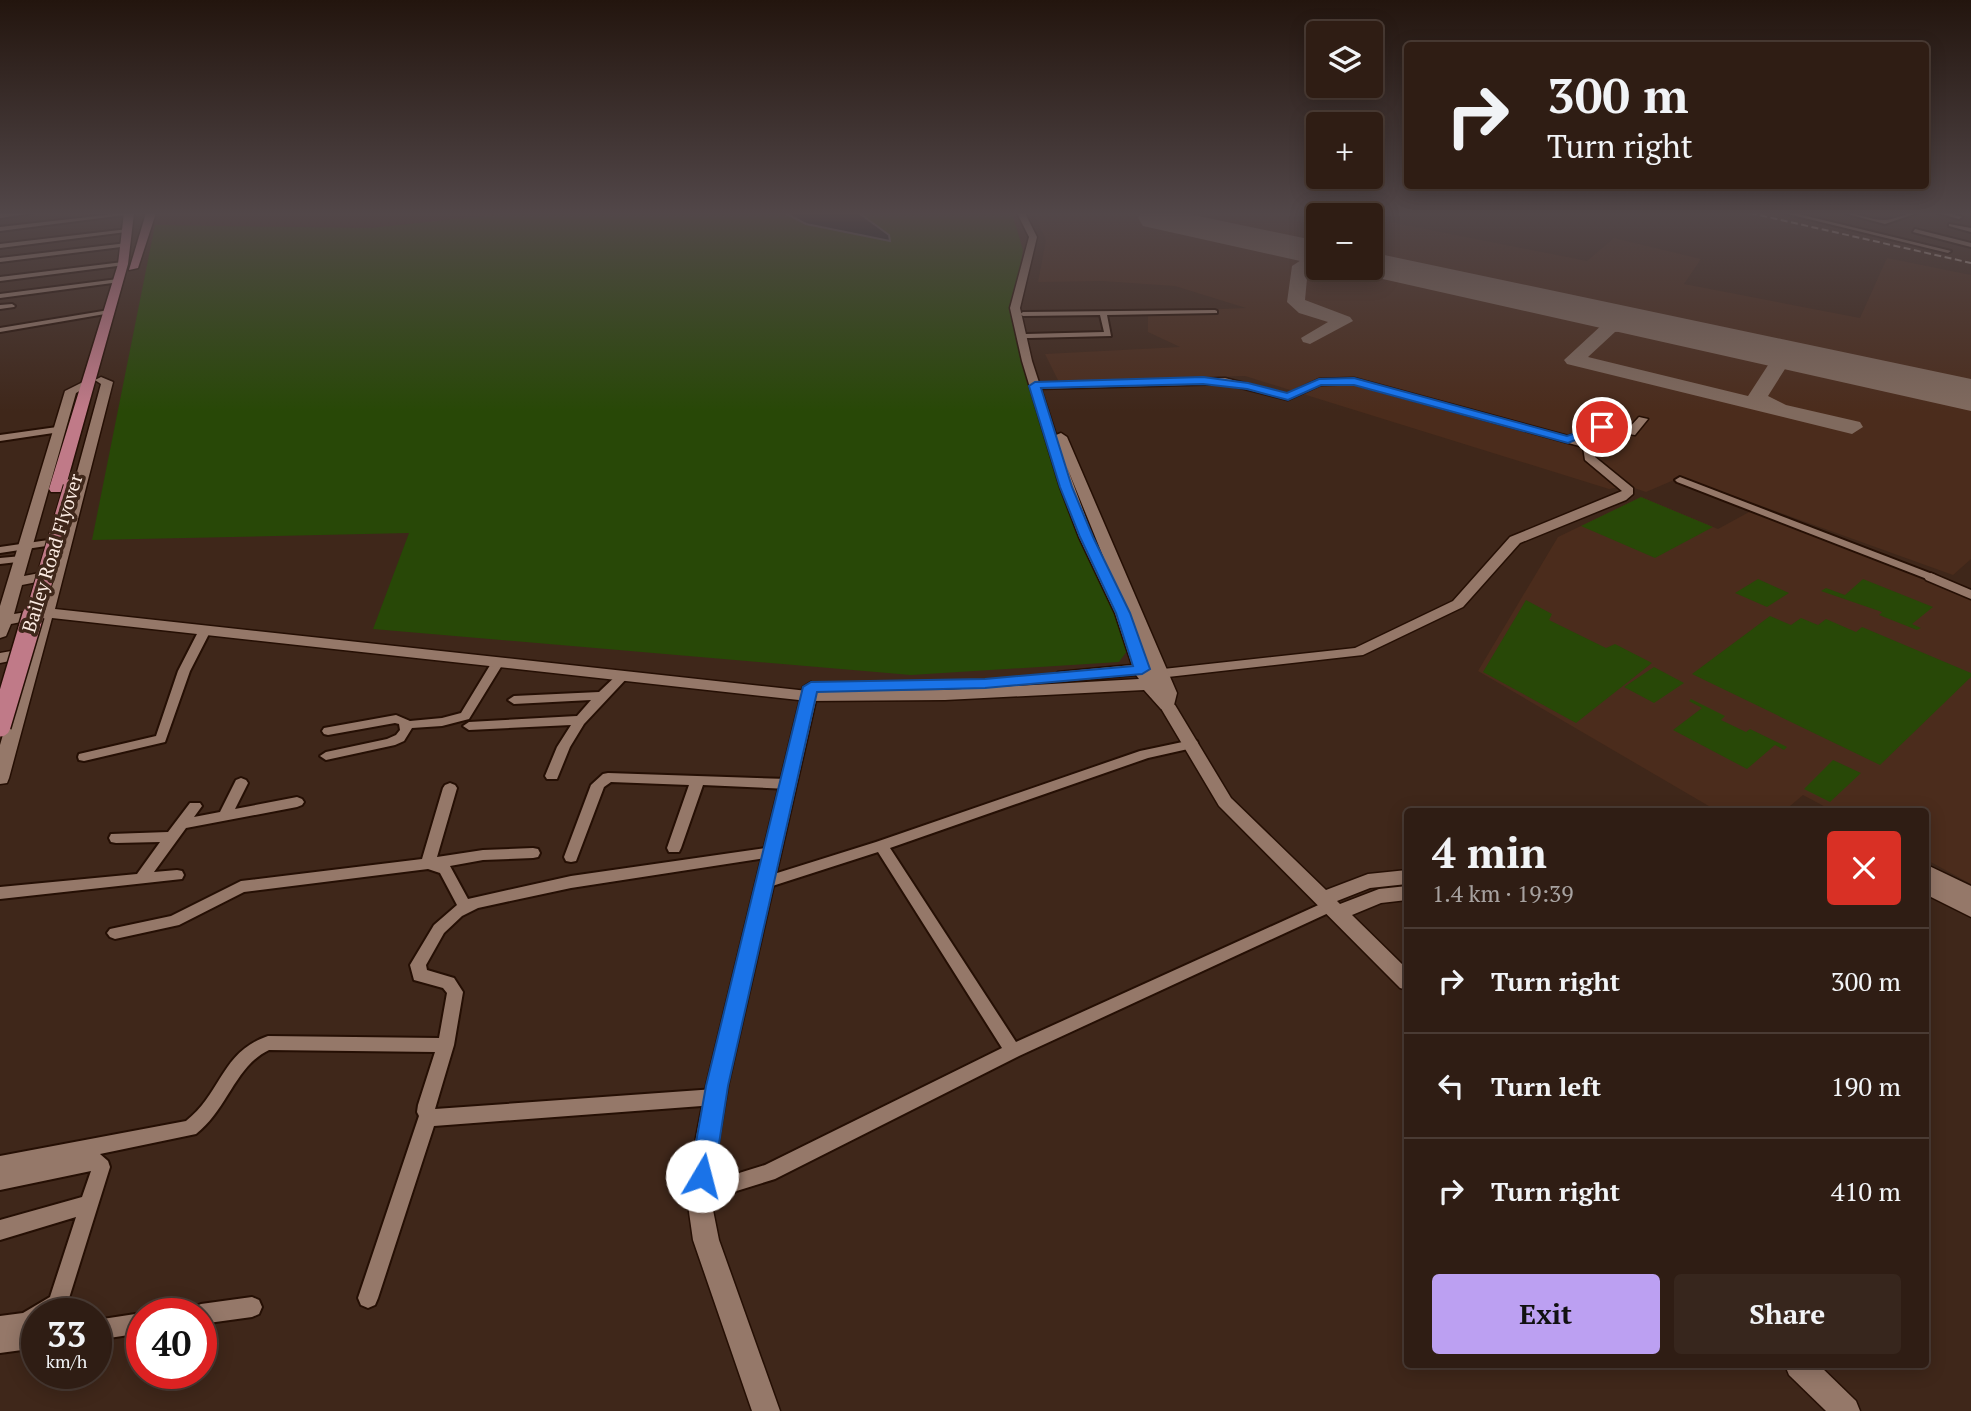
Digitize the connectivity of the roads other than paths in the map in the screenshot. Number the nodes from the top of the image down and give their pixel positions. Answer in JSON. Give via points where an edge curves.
{"nodes":[{"id":1,"x":128,"y":279,"type":"edge"},
{"id":2,"x":1024,"y":279,"type":"edge"},
{"id":3,"x":1030,"y":279,"type":"edge"},
{"id":4,"x":118,"y":281,"type":"joint"},
{"id":5,"x":0,"y":296,"type":"edge"},
{"id":6,"x":12,"y":306,"type":"dead end"},
{"id":7,"x":0,"y":307,"type":"edge"},
{"id":8,"x":108,"y":312,"type":"junction"},
{"id":9,"x":1215,"y":312,"type":"dead end"},
{"id":10,"x":1103,"y":313,"type":"junction"},
{"id":11,"x":1023,"y":314,"type":"junction"},
{"id":12,"x":0,"y":330,"type":"edge"},
{"id":13,"x":1029,"y":336,"type":"junction"},
{"id":14,"x":94,"y":381,"type":"junction"},
{"id":15,"x":1040,"y":386,"type":"junction"},
{"id":16,"x":1643,"y":419,"type":"dead end"},
{"id":17,"x":57,"y":430,"type":"junction"},
{"id":18,"x":0,"y":439,"type":"edge"},
{"id":19,"x":1568,"y":440,"type":"junction"},
{"id":20,"x":1680,"y":480,"type":"dead end"},
{"id":21,"x":65,"y":488,"type":"junction"},
{"id":22,"x":67,"y":540,"type":"junction"},
{"id":23,"x":0,"y":550,"type":"edge"},
{"id":24,"x":24,"y":553,"type":"junction"},
{"id":25,"x":0,"y":561,"type":"edge"},
{"id":26,"x":58,"y":573,"type":"junction"},
{"id":27,"x":1931,"y":576,"type":"junction"},
{"id":28,"x":15,"y":582,"type":"junction"},
{"id":29,"x":1971,"y":588,"type":"edge"},
{"id":30,"x":1971,"y":595,"type":"edge"},
{"id":31,"x":48,"y":609,"type":"junction"},
{"id":32,"x":4,"y":621,"type":"edge"},
{"id":33,"x":205,"y":630,"type":"junction"},
{"id":34,"x":36,"y":652,"type":"junction"},
{"id":35,"x":0,"y":658,"type":"edge"},
{"id":36,"x":496,"y":659,"type":"junction"},
{"id":37,"x":623,"y":676,"type":"junction"},
{"id":38,"x":0,"y":677,"type":"edge"},
{"id":39,"x":1157,"y":686,"type":"junction"},
{"id":40,"x":809,"y":692,"type":"junction"},
{"id":41,"x":601,"y":696,"type":"junction"},
{"id":42,"x":514,"y":700,"type":"dead end"},
{"id":43,"x":581,"y":720,"type":"junction"},
{"id":44,"x":405,"y":725,"type":"junction"},
{"id":45,"x":469,"y":726,"type":"dead end"},
{"id":46,"x":328,"y":731,"type":"dead end"},
{"id":47,"x":4,"y":736,"type":"edge"},
{"id":48,"x":1192,"y":744,"type":"junction"},
{"id":49,"x":326,"y":755,"type":"dead end"},
{"id":50,"x":84,"y":757,"type":"dead end"},
{"id":51,"x":552,"y":776,"type":"dead end"},
{"id":52,"x":0,"y":778,"type":"edge"},
{"id":53,"x":698,"y":779,"type":"junction"},
{"id":54,"x":241,"y":783,"type":"dead end"},
{"id":55,"x":788,"y":784,"type":"junction"},
{"id":56,"x":450,"y":788,"type":"dead end"},
{"id":57,"x":297,"y":802,"type":"dead end"},
{"id":58,"x":195,"y":806,"type":"dead end"},
{"id":59,"x":225,"y":816,"type":"junction"},
{"id":60,"x":182,"y":824,"type":"junction"},
{"id":61,"x":172,"y":837,"type":"junction"},
{"id":62,"x":116,"y":838,"type":"dead end"},
{"id":63,"x":881,"y":846,"type":"junction"},
{"id":64,"x":674,"y":848,"type":"dead end"},
{"id":65,"x":772,"y":852,"type":"junction"},
{"id":66,"x":533,"y":853,"type":"dead end"},
{"id":67,"x":572,"y":857,"type":"dead end"},
{"id":68,"x":428,"y":864,"type":"junction"},
{"id":69,"x":1929,"y":873,"type":"edge"},
{"id":70,"x":177,"y":875,"type":"dead end"},
{"id":71,"x":1404,"y":877,"type":"edge"},
{"id":72,"x":141,"y":879,"type":"junction"},
{"id":73,"x":763,"y":883,"type":"junction"},
{"id":74,"x":1929,"y":887,"type":"edge"},
{"id":75,"x":0,"y":893,"type":"edge"},
{"id":76,"x":1404,"y":893,"type":"edge"},
{"id":77,"x":1971,"y":895,"type":"edge"},
{"id":78,"x":1330,"y":906,"type":"junction"},
{"id":79,"x":465,"y":907,"type":"junction"},
{"id":80,"x":1971,"y":910,"type":"edge"},
{"id":81,"x":115,"y":933,"type":"dead end"},
{"id":82,"x":1404,"y":979,"type":"edge"},
{"id":83,"x":446,"y":1045,"type":"junction"},
{"id":84,"x":1013,"y":1051,"type":"junction"},
{"id":85,"x":715,"y":1097,"type":"junction"},
{"id":86,"x":428,"y":1116,"type":"junction"},
{"id":87,"x":0,"y":1165,"type":"edge"},
{"id":88,"x":0,"y":1181,"type":"edge"},
{"id":89,"x":701,"y":1193,"type":"junction"},
{"id":90,"x":90,"y":1205,"type":"junction"},
{"id":91,"x":0,"y":1230,"type":"edge"},
{"id":92,"x":60,"y":1298,"type":"edge"},
{"id":93,"x":368,"y":1298,"type":"dead end"},
{"id":94,"x":252,"y":1307,"type":"dead end"},
{"id":95,"x":217,"y":1312,"type":"edge"},
{"id":96,"x":21,"y":1323,"type":"edge"},
{"id":97,"x":0,"y":1326,"type":"edge"},
{"id":98,"x":21,"y":1340,"type":"edge"},
{"id":99,"x":0,"y":1343,"type":"edge"},
{"id":100,"x":1802,"y":1368,"type":"edge"},
{"id":101,"x":766,"y":1411,"type":"edge"},
{"id":102,"x":1846,"y":1411,"type":"edge"}],
"edges":[{"from":1,"to":14,"type":"highway"},
{"from":2,"to":15,"type":"main road","via":[[1016,313]]},
{"from":3,"to":11,"type":"main road"},
{"from":4,"to":5,"type":"street"},
{"from":4,"to":8,"type":"highway"},
{"from":6,"to":7,"type":"street"},
{"from":8,"to":12,"type":"street"},
{"from":8,"to":14,"type":"highway"},
{"from":9,"to":10,"type":"street"},
{"from":10,"to":11,"type":"street"},
{"from":10,"to":13,"type":"street","via":[[1108,334]]},
{"from":11,"to":13,"type":"main road"},
{"from":13,"to":15,"type":"main road"},
{"from":14,"to":17,"type":"main road","via":[[71,391]]},
{"from":14,"to":21,"type":"highway","name":"Bailey Road Flyover"},
{"from":14,"to":22,"type":"main road","via":[[107,382]]},
{"from":15,"to":19,"type":"street","via":[[1203,380],[1288,397],[1319,382],[1354,382]]},
{"from":15,"to":39,"type":"main road","via":[[1066,487]]},
{"from":16,"to":19,"type":"street","via":[[1631,433],[1602,427]]},
{"from":17,"to":18,"type":"street"},
{"from":17,"to":24,"type":"main road"},
{"from":19,"to":39,"type":"street","via":[[1591,448],[1590,458],[1626,487],[1627,494],[1515,540],[1458,604],[1358,652]]},
{"from":20,"to":27,"type":"street"},
{"from":21,"to":38,"type":"highway","name":"Bailey Road Flyover"},
{"from":21,"to":47,"type":"highway","name":"Bailey Road Flyover","bridge":true},
{"from":22,"to":24,"type":"street"},
{"from":22,"to":26,"type":"main road"},
{"from":23,"to":24,"type":"street"},
{"from":24,"to":25,"type":"street"},
{"from":24,"to":28,"type":"main road"},
{"from":26,"to":28,"type":"main road"},
{"from":26,"to":31,"type":"main road"},
{"from":27,"to":29,"type":"street"},
{"from":27,"to":30,"type":"street"},
{"from":28,"to":32,"type":"main road"},
{"from":31,"to":32,"type":"main road"},
{"from":31,"to":33,"type":"main road"},
{"from":31,"to":34,"type":"main road"},
{"from":31,"to":36,"type":"main road"},
{"from":33,"to":36,"type":"main road"},
{"from":33,"to":50,"type":"street","via":[[184,671],[160,739]]},
{"from":34,"to":35,"type":"main road"},
{"from":34,"to":47,"type":"main road"},
{"from":36,"to":37,"type":"main road"},
{"from":36,"to":40,"type":"main road"},
{"from":36,"to":44,"type":"street","via":[[465,716]]},
{"from":37,"to":40,"type":"main road"},
{"from":37,"to":41,"type":"street"},
{"from":39,"to":40,"type":"main road","via":[[945,695]]},
{"from":39,"to":48,"type":"street"},
{"from":40,"to":55,"type":"street"},
{"from":41,"to":42,"type":"street"},
{"from":41,"to":43,"type":"street"},
{"from":43,"to":45,"type":"street"},
{"from":43,"to":51,"type":"street","via":[[566,739]]},
{"from":44,"to":46,"type":"street","via":[[396,719]]},
{"from":44,"to":49,"type":"street","via":[[400,738],[390,742]]},
{"from":47,"to":52,"type":"main road"},
{"from":48,"to":63,"type":"street","via":[[1145,754]]},
{"from":48,"to":78,"type":"street","via":[[1225,802]]},
{"from":53,"to":55,"type":"street"},
{"from":53,"to":64,"type":"street"},
{"from":53,"to":67,"type":"street","via":[[604,779]]},
{"from":54,"to":59,"type":"street"},
{"from":55,"to":65,"type":"street"},
{"from":56,"to":68,"type":"street"},
{"from":57,"to":59,"type":"street"},
{"from":58,"to":60,"type":"street"},
{"from":59,"to":60,"type":"street"},
{"from":60,"to":61,"type":"street"},
{"from":61,"to":62,"type":"street"},
{"from":61,"to":72,"type":"street"},
{"from":63,"to":73,"type":"street"},
{"from":63,"to":84,"type":"street"},
{"from":65,"to":73,"type":"street"},
{"from":65,"to":79,"type":"street","via":[[571,882]]},
{"from":66,"to":68,"type":"street"},
{"from":68,"to":79,"type":"street","via":[[445,869]]},
{"from":68,"to":81,"type":"street","via":[[241,887],[174,921]]},
{"from":69,"to":77,"type":"street"},
{"from":70,"to":72,"type":"street"},
{"from":71,"to":78,"type":"street","via":[[1368,881]]},
{"from":72,"to":75,"type":"street"},
{"from":73,"to":85,"type":"street"},
{"from":74,"to":80,"type":"street"},
{"from":76,"to":78,"type":"street"},
{"from":78,"to":82,"type":"street"},
{"from":78,"to":84,"type":"street"},
{"from":79,"to":83,"type":"street","via":[[439,929],[417,969],[420,975],[453,986],[455,999]]},
{"from":83,"to":86,"type":"street","via":[[427,1105]]},
{"from":83,"to":87,"type":"street","via":[[268,1043],[244,1055],[208,1115],[190,1128]]},
{"from":84,"to":89,"type":"street","via":[[768,1173]]},
{"from":85,"to":86,"type":"street","via":[[439,1119]]},
{"from":85,"to":89,"type":"street"},
{"from":86,"to":93,"type":"street"},
{"from":88,"to":90,"type":"street","via":[[96,1161],[101,1167]]},
{"from":89,"to":101,"type":"street","via":[[706,1240]]},
{"from":90,"to":91,"type":"street"},
{"from":90,"to":92,"type":"street"},
{"from":94,"to":95,"type":"street"},
{"from":96,"to":97,"type":"street"},
{"from":98,"to":99,"type":"street"},
{"from":100,"to":102,"type":"street"}]}
